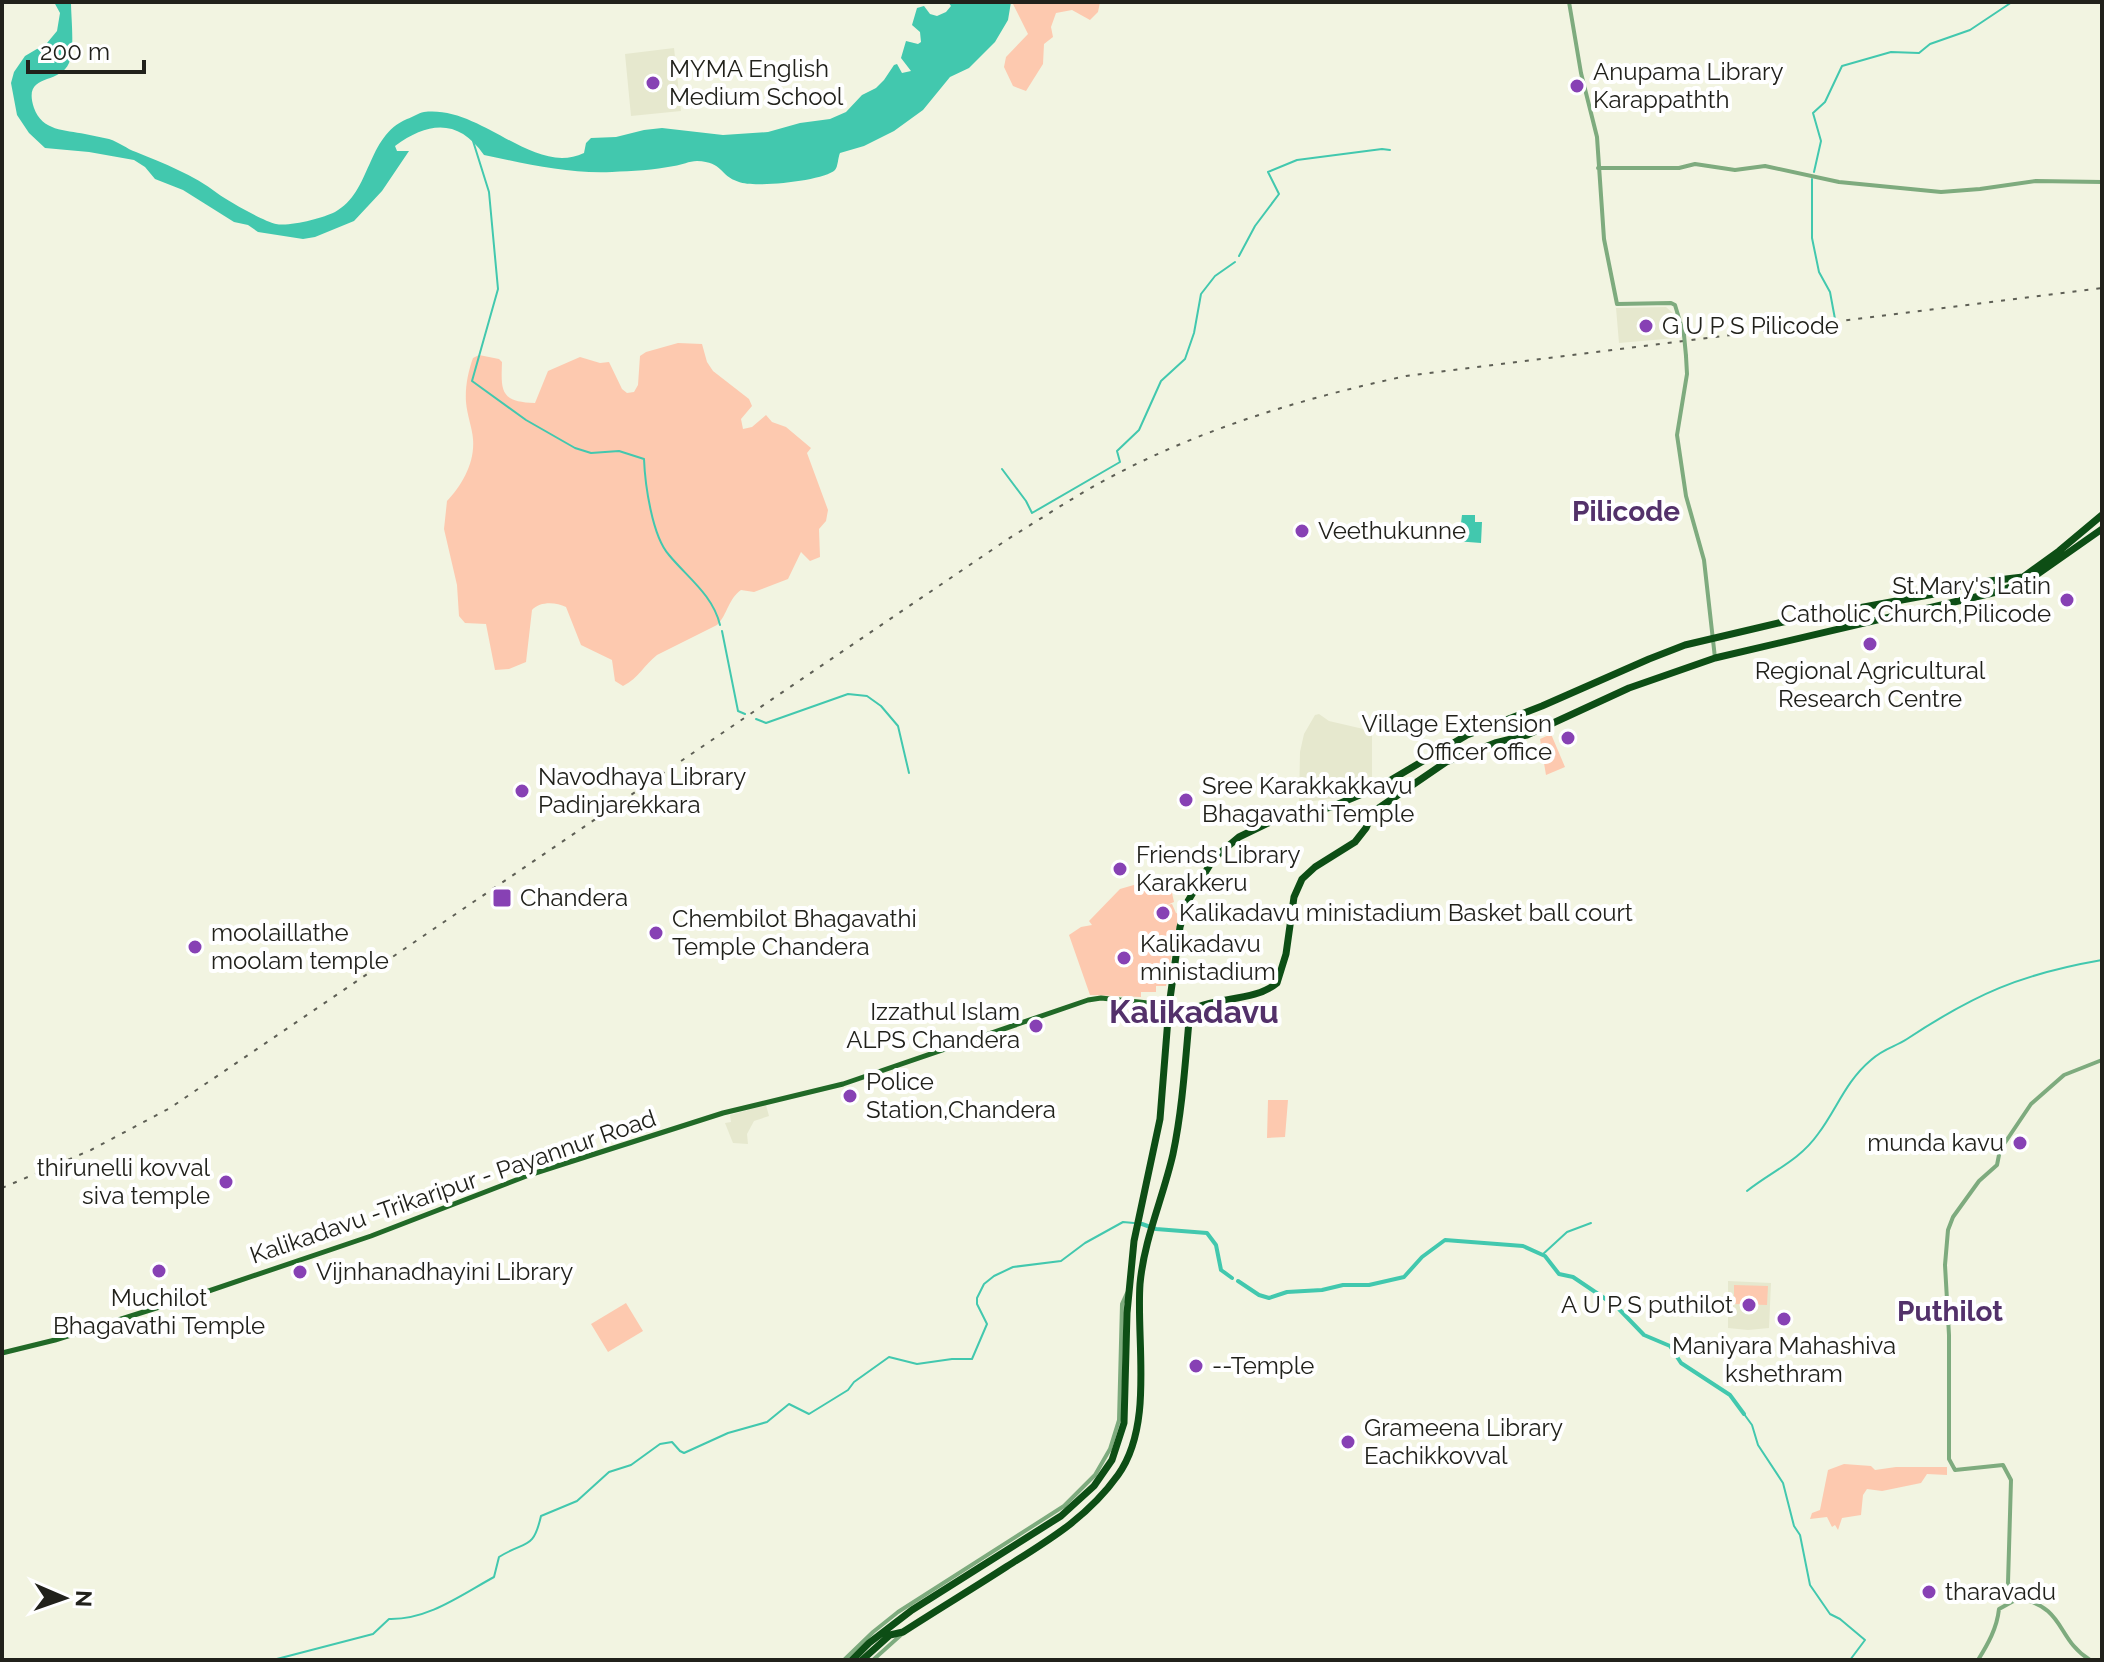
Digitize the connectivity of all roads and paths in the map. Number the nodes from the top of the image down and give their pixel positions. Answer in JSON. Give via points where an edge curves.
{"nodes":[{"id":1,"x":1569,"y":2,"type":"edge"},
{"id":2,"x":1598,"y":168,"type":"junction"},
{"id":3,"x":2102,"y":182,"type":"edge"},
{"id":4,"x":2102,"y":515,"type":"edge"},
{"id":5,"x":2102,"y":529,"type":"edge"},
{"id":6,"x":1712,"y":638,"type":"junction"},
{"id":7,"x":1715,"y":658,"type":"junction"},
{"id":8,"x":1169,"y":1006,"type":"junction"},
{"id":9,"x":1195,"y":1008,"type":"junction"},
{"id":10,"x":2102,"y":1060,"type":"edge"},
{"id":11,"x":1129,"y":1287,"type":"junction"},
{"id":12,"x":2,"y":1353,"type":"edge"},
{"id":13,"x":2019,"y":1598,"type":"junction"},
{"id":14,"x":903,"y":1632,"type":"junction"},
{"id":15,"x":844,"y":1660,"type":"edge"},
{"id":16,"x":852,"y":1660,"type":"edge"},
{"id":17,"x":862,"y":1660,"type":"edge"},
{"id":18,"x":873,"y":1660,"type":"edge"},
{"id":19,"x":1978,"y":1660,"type":"edge"},
{"id":20,"x":2090,"y":1660,"type":"edge"}],
"edges":[{"from":1,"to":2,"type":"street","via":[[1597,137]]},
{"from":2,"to":3,"type":"street","via":[[1765,166],[1839,182],[1941,192],[2036,181]]},
{"from":2,"to":6,"type":"street","bridge":true,"via":[[1617,304],[1671,303],[1684,335],[1687,374],[1677,435],[1686,496],[1704,560]]},
{"from":4,"to":6,"type":"highway","via":[[2023,577]]},
{"from":5,"to":7,"type":"highway","via":[[2035,576],[2001,591]]},
{"from":6,"to":7,"type":"street"},
{"from":6,"to":8,"type":"highway","via":[[1467,735],[1379,787],[1239,837],[1214,858],[1188,901]]},
{"from":7,"to":9,"type":"highway","via":[[1629,688],[1527,735],[1446,762],[1407,787],[1373,812],[1355,842],[1302,879],[1277,983],[1266,991]]},
{"from":8,"to":9,"type":"main road","name":"Kalikadavu -Trikaripur - Payannur Road"},
{"from":8,"to":11,"type":"highway","via":[[1160,1119]]},
{"from":8,"to":12,"type":"main road","name":"Kalikadavu -Trikaripur - Payannur Road","via":[[1088,1000],[843,1084],[723,1113],[529,1175],[367,1237],[127,1318]]},
{"from":9,"to":14,"type":"highway","via":[[1172,1156],[1145,1250],[1140,1402],[1121,1472],[1066,1529]]},
{"from":10,"to":13,"type":"street","via":[[2064,1075],[2031,1104],[2000,1150],[1997,1165],[1979,1181],[1948,1230],[1949,1459],[1955,1470],[2003,1465],[2008,1472],[2008,1583]]},
{"from":11,"to":15,"type":"street","via":[[1122,1304],[1119,1420],[1095,1475],[1064,1506],[898,1612]]},
{"from":11,"to":16,"type":"highway","via":[[1124,1423],[1104,1474],[1061,1516],[901,1618]]},
{"from":13,"to":19,"type":"street","via":[[1999,1609]]},
{"from":13,"to":20,"type":"street","via":[[2053,1613],[2072,1646]]},
{"from":14,"to":17,"type":"highway","via":[[890,1635]]},
{"from":14,"to":18,"type":"street"}]}
